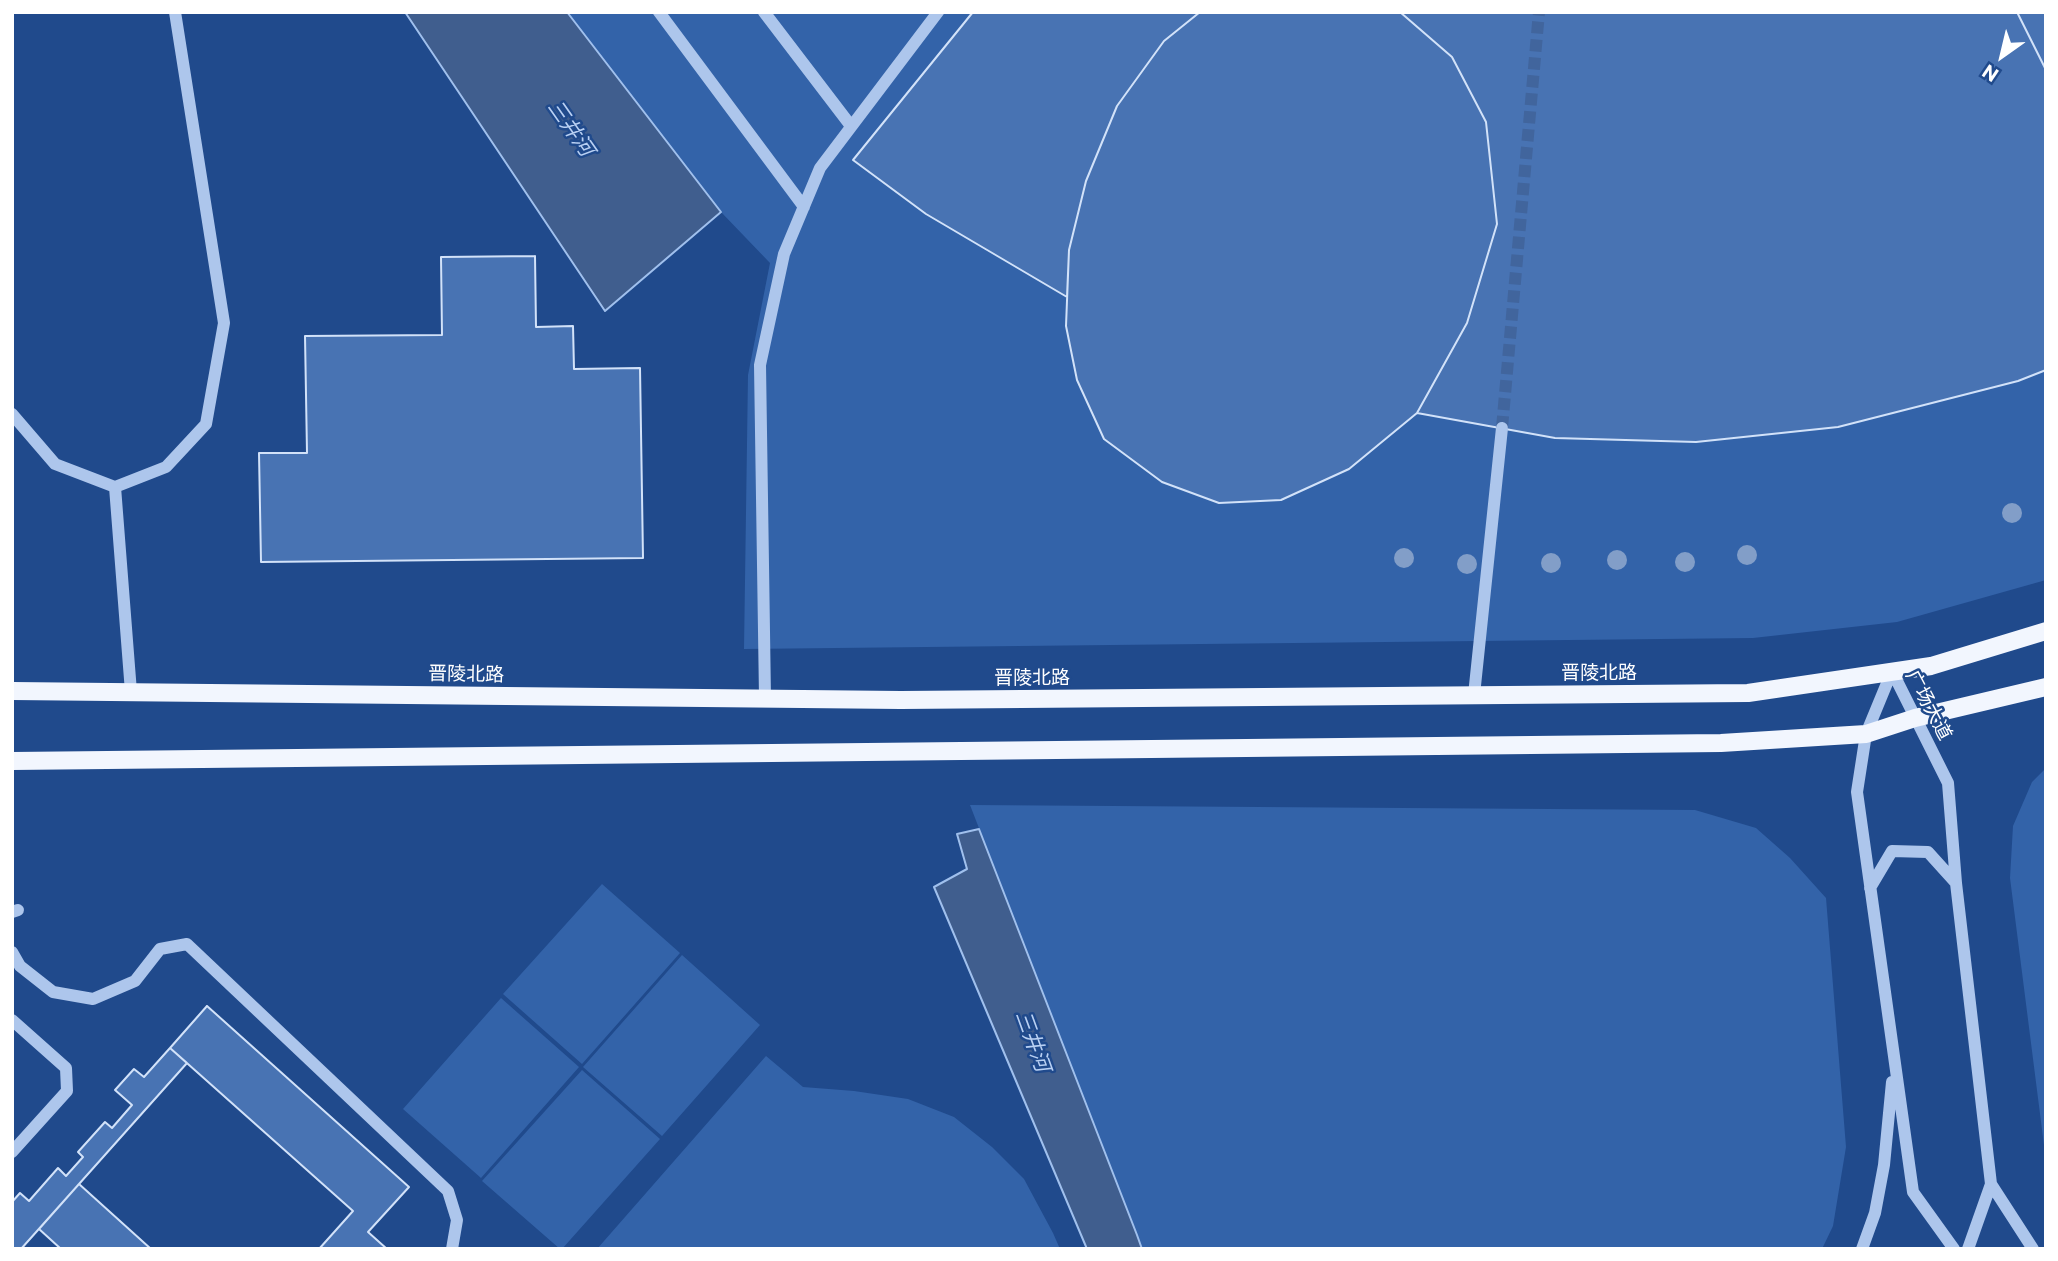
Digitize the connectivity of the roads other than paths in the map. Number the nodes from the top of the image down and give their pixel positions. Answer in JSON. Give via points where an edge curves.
{"nodes":[{"id":1,"x":175,"y":12,"type":"edge"},
{"id":2,"x":659,"y":12,"type":"edge"},
{"id":3,"x":764,"y":12,"type":"edge"},
{"id":4,"x":938,"y":12,"type":"edge"},
{"id":5,"x":851,"y":126,"type":"junction"},
{"id":6,"x":804,"y":207,"type":"junction"},
{"id":7,"x":12,"y":414,"type":"edge"},
{"id":8,"x":1502,"y":428,"type":"tunnel mouth"},
{"id":9,"x":115,"y":487,"type":"junction"},
{"id":10,"x":2046,"y":631,"type":"edge"},
{"id":11,"x":1892,"y":671,"type":"junction"},
{"id":12,"x":2046,"y":687,"type":"edge"},
{"id":13,"x":12,"y":691,"type":"edge"},
{"id":14,"x":131,"y":692,"type":"junction"},
{"id":15,"x":1474,"y":695,"type":"junction"},
{"id":16,"x":765,"y":698,"type":"junction"},
{"id":17,"x":1916,"y":718,"type":"junction"},
{"id":18,"x":1866,"y":734,"type":"junction"},
{"id":19,"x":12,"y":761,"type":"edge"},
{"id":20,"x":1956,"y":883,"type":"junction"},
{"id":21,"x":1870,"y":888,"type":"junction"},
{"id":22,"x":12,"y":951,"type":"edge"},
{"id":23,"x":12,"y":1020,"type":"edge"},
{"id":24,"x":1894,"y":1061,"type":"junction"},
{"id":25,"x":12,"y":1152,"type":"edge"},
{"id":26,"x":1991,"y":1184,"type":"junction"},
{"id":27,"x":452,"y":1249,"type":"edge"},
{"id":28,"x":1862,"y":1249,"type":"edge"},
{"id":29,"x":1954,"y":1249,"type":"edge"},
{"id":30,"x":1968,"y":1249,"type":"edge"},
{"id":31,"x":2033,"y":1249,"type":"edge"}],
"edges":[{"from":1,"to":9,"type":"street","via":[[224,323],[206,424],[166,467]]},
{"from":2,"to":6,"type":"street"},
{"from":3,"to":5,"type":"street"},
{"from":4,"to":5,"type":"street"},
{"from":5,"to":6,"type":"street","via":[[820,168]]},
{"from":6,"to":16,"type":"street","via":[[784,254],[760,365]]},
{"from":7,"to":9,"type":"street","via":[[55,464]]},
{"from":8,"to":15,"type":"street"},
{"from":9,"to":14,"type":"street"},
{"from":10,"to":11,"type":"main road","name":"晋陵北路","via":[[1931,666]]},
{"from":11,"to":15,"type":"main road","name":"晋陵北路","via":[[1748,693]]},
{"from":11,"to":17,"type":"street","name":"广场大道"},
{"from":11,"to":18,"type":"street","name":"广场大道"},
{"from":12,"to":17,"type":"main road"},
{"from":13,"to":14,"type":"main road","name":"晋陵北路"},
{"from":14,"to":16,"type":"main road","name":"晋陵北路"},
{"from":15,"to":16,"type":"main road","name":"晋陵北路"},
{"from":17,"to":18,"type":"main road"},
{"from":17,"to":20,"type":"street","name":"广场大道","via":[[1948,783]]},
{"from":18,"to":19,"type":"main road","via":[[1721,743]]},
{"from":18,"to":21,"type":"street","name":"广场大道","via":[[1857,792]]},
{"from":20,"to":21,"type":"street","via":[[1928,852],[1892,851]]},
{"from":20,"to":26,"type":"street","name":"广场大道"},
{"from":21,"to":24,"type":"street","name":"广场大道"},
{"from":22,"to":27,"type":"street","via":[[20,966],[53,992],[93,999],[135,981],[160,949],[187,944],[448,1191],[457,1220]]},
{"from":23,"to":25,"type":"street","via":[[66,1068],[67,1091]]},
{"from":24,"to":28,"type":"street","via":[[1884,1165]]},
{"from":24,"to":29,"type":"street","name":"广场大道","via":[[1913,1192]]},
{"from":26,"to":30,"type":"street"},
{"from":26,"to":31,"type":"street","name":"广场大道"}]}
